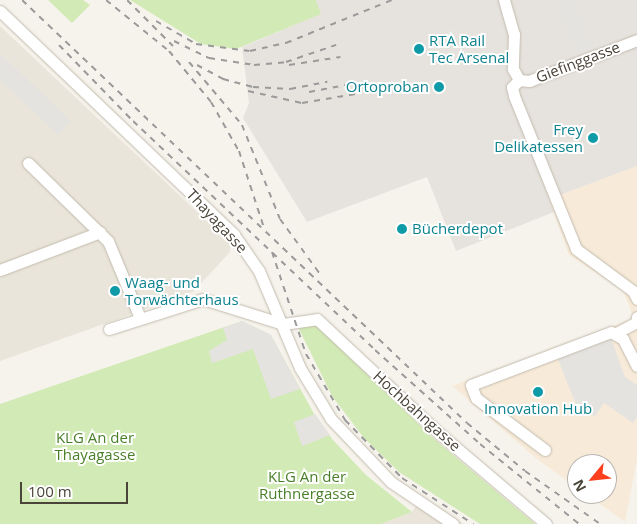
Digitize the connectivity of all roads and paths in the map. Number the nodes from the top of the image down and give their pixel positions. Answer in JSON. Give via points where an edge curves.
{"nodes":[{"id":1,"x":504,"y":0,"type":"edge"},
{"id":2,"x":0,"y":12,"type":"edge"},
{"id":3,"x":637,"y":40,"type":"edge"},
{"id":4,"x":519,"y":80,"type":"junction"},
{"id":5,"x":28,"y":163,"type":"dead end"},
{"id":6,"x":100,"y":232,"type":"junction"},
{"id":7,"x":0,"y":270,"type":"edge"},
{"id":8,"x":637,"y":299,"type":"edge"},
{"id":9,"x":140,"y":318,"type":"junction"},
{"id":10,"x":637,"y":318,"type":"edge"},
{"id":11,"x":283,"y":324,"type":"junction"},
{"id":12,"x":109,"y":329,"type":"dead end"},
{"id":13,"x":616,"y":333,"type":"junction"},
{"id":14,"x":637,"y":366,"type":"edge"},
{"id":15,"x":545,"y":450,"type":"dead end"},
{"id":16,"x":453,"y":524,"type":"edge"},
{"id":17,"x":546,"y":524,"type":"edge"}],
"edges":[{"from":1,"to":4,"type":"street","via":[[514,29],[513,69]]},
{"from":2,"to":11,"type":"street","name":"Thayagasse","via":[[227,227],[259,271]]},
{"from":3,"to":4,"type":"street","name":"Giefinggasse","via":[[529,81]]},
{"from":4,"to":8,"type":"street","via":[[512,87],[514,96],[576,250],[633,291]]},
{"from":5,"to":6,"type":"street"},
{"from":6,"to":7,"type":"street"},
{"from":6,"to":9,"type":"street","via":[[117,255]]},
{"from":9,"to":11,"type":"street","via":[[202,299]]},
{"from":9,"to":12,"type":"street"},
{"from":10,"to":13,"type":"street","via":[[637,322]]},
{"from":11,"to":16,"type":"street","name":"Thayagasse","via":[[305,378],[343,435],[397,487]]},
{"from":11,"to":17,"type":"street","name":"Hochbahngasse","via":[[317,319],[440,434]]},
{"from":13,"to":14,"type":"street"},
{"from":13,"to":15,"type":"street","via":[[472,385],[476,398]]}]}
